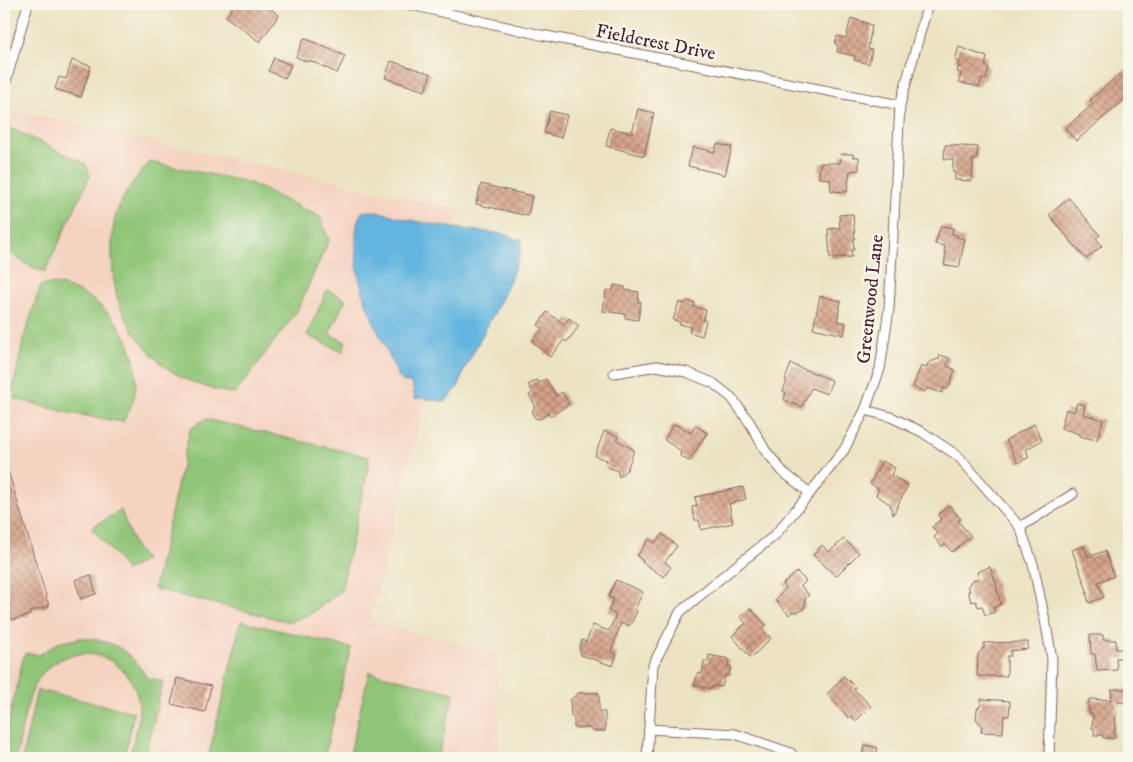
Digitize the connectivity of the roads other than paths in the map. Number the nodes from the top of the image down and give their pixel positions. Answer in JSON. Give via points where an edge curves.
{"nodes":[{"id":1,"x":28,"y":4,"type":"edge"},
{"id":2,"x":406,"y":4,"type":"edge"},
{"id":3,"x":928,"y":4,"type":"edge"},
{"id":4,"x":4,"y":88,"type":"edge"},
{"id":5,"x":900,"y":106,"type":"junction"},
{"id":6,"x":614,"y":373,"type":"dead end"},
{"id":7,"x":865,"y":410,"type":"junction"},
{"id":8,"x":810,"y":494,"type":"junction"},
{"id":9,"x":1073,"y":494,"type":"dead end"},
{"id":10,"x":1020,"y":528,"type":"junction"},
{"id":11,"x":649,"y":728,"type":"junction"},
{"id":12,"x":791,"y":753,"type":"dead end"},
{"id":13,"x":647,"y":758,"type":"edge"},
{"id":14,"x":1049,"y":758,"type":"edge"}],
"edges":[{"from":1,"to":4,"type":"street"},
{"from":2,"to":5,"type":"street","name":"Fieldcrest Drive"},
{"from":3,"to":5,"type":"street","name":"Greenwood Lane"},
{"from":5,"to":7,"type":"street","name":"Greenwood Lane","via":[[889,309],[880,369]]},
{"from":6,"to":8,"type":"street","via":[[657,366],[686,372],[713,384],[732,398],[764,450],[783,472]]},
{"from":7,"to":8,"type":"street","name":"Greenwood Lane","via":[[844,450]]},
{"from":7,"to":10,"type":"street","via":[[891,417],[922,432],[958,456]]},
{"from":8,"to":11,"type":"street","name":"Greenwood Lane","via":[[774,536],[680,612],[653,665]]},
{"from":9,"to":10,"type":"street"},
{"from":10,"to":14,"type":"street","via":[[1033,564],[1052,659]]},
{"from":11,"to":12,"type":"street","via":[[735,734]]},
{"from":11,"to":13,"type":"street","name":"Greenwood Lane"}]}
